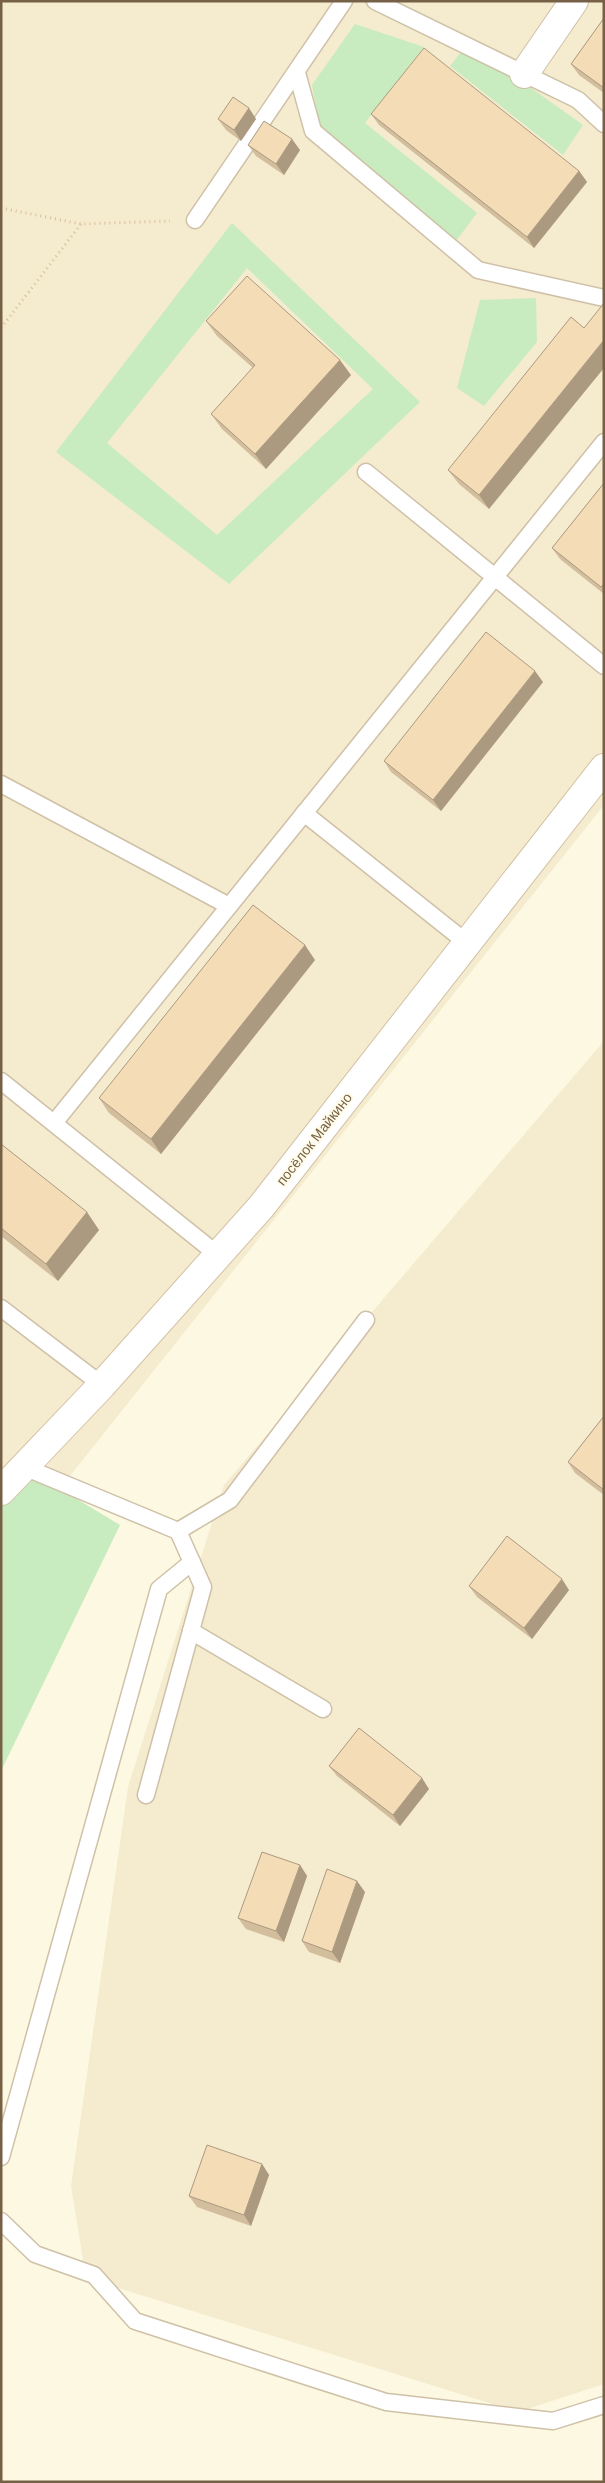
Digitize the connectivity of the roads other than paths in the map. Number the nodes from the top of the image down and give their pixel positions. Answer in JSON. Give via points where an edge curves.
{"nodes":[{"id":1,"x":344,"y":1,"type":"edge"},
{"id":2,"x":375,"y":1,"type":"edge"},
{"id":3,"x":574,"y":1,"type":"edge"},
{"id":4,"x":297,"y":73,"type":"junction"},
{"id":5,"x":524,"y":74,"type":"junction"},
{"id":6,"x":604,"y":124,"type":"edge"},
{"id":7,"x":195,"y":220,"type":"road end"},
{"id":8,"x":604,"y":298,"type":"edge"},
{"id":9,"x":604,"y":442,"type":"edge"},
{"id":10,"x":366,"y":472,"type":"dead end"},
{"id":11,"x":495,"y":577,"type":"junction"},
{"id":12,"x":604,"y":666,"type":"edge"},
{"id":13,"x":604,"y":768,"type":"edge"},
{"id":14,"x":1,"y":784,"type":"edge"},
{"id":15,"x":304,"y":813,"type":"junction"},
{"id":16,"x":229,"y":906,"type":"junction"},
{"id":17,"x":467,"y":942,"type":"junction"},
{"id":18,"x":1,"y":1081,"type":"edge"},
{"id":19,"x":54,"y":1123,"type":"junction"},
{"id":20,"x":218,"y":1255,"type":"junction"},
{"id":21,"x":1,"y":1308,"type":"edge"},
{"id":22,"x":366,"y":1320,"type":"dead end"},
{"id":23,"x":102,"y":1385,"type":"junction"},
{"id":24,"x":24,"y":1467,"type":"junction"},
{"id":25,"x":1,"y":1491,"type":"edge"},
{"id":26,"x":178,"y":1531,"type":"junction"},
{"id":27,"x":192,"y":1562,"type":"junction"},
{"id":28,"x":191,"y":1631,"type":"junction"},
{"id":29,"x":323,"y":1709,"type":"dead end"},
{"id":30,"x":146,"y":1795,"type":"dead end"},
{"id":31,"x":1,"y":2157,"type":"edge"},
{"id":32,"x":1,"y":2221,"type":"edge"},
{"id":33,"x":604,"y":2406,"type":"edge"}],
"edges":[{"from":1,"to":4,"type":"lane"},
{"from":2,"to":5,"type":"lane"},
{"from":3,"to":5,"type":"street"},
{"from":4,"to":7,"type":"lane"},
{"from":4,"to":8,"type":"lane","via":[[313,130],[478,270]]},
{"from":5,"to":6,"type":"lane","via":[[578,100]]},
{"from":9,"to":11,"type":"lane"},
{"from":10,"to":11,"type":"lane"},
{"from":11,"to":12,"type":"lane"},
{"from":11,"to":15,"type":"lane"},
{"from":13,"to":17,"type":"street","name":"посёлок Майкино"},
{"from":14,"to":16,"type":"lane"},
{"from":15,"to":16,"type":"lane"},
{"from":15,"to":17,"type":"lane"},
{"from":16,"to":19,"type":"lane"},
{"from":17,"to":20,"type":"street","name":"посёлок Майкино","via":[[261,1207]]},
{"from":18,"to":19,"type":"lane"},
{"from":19,"to":20,"type":"lane"},
{"from":20,"to":23,"type":"street","name":"посёлок Майкино"},
{"from":21,"to":23,"type":"lane"},
{"from":22,"to":26,"type":"lane","via":[[230,1500]]},
{"from":23,"to":24,"type":"street","name":"посёлок Майкино"},
{"from":24,"to":25,"type":"street","name":"посёлок Майкино"},
{"from":24,"to":26,"type":"lane"},
{"from":26,"to":27,"type":"lane"},
{"from":27,"to":28,"type":"lane","via":[[203,1587]]},
{"from":27,"to":31,"type":"lane","via":[[159,1589]]},
{"from":28,"to":29,"type":"lane"},
{"from":28,"to":30,"type":"lane"},
{"from":32,"to":33,"type":"lane","via":[[35,2254],[94,2275],[135,2321],[386,2402],[553,2421]]}]}
